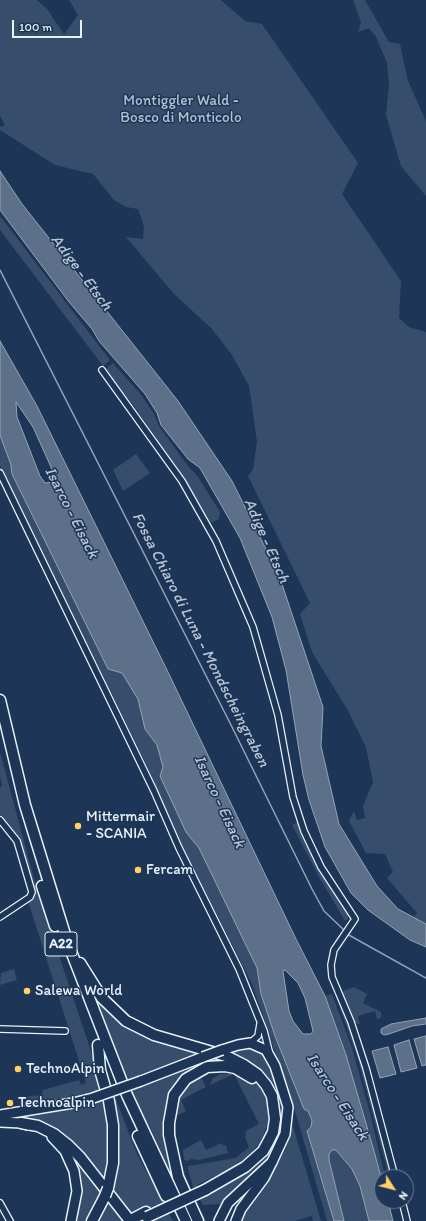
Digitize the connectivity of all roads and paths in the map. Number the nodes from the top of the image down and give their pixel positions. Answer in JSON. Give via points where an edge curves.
{"nodes":[{"id":1,"x":102,"y":370,"type":"dead end"},
{"id":2,"x":0,"y":473,"type":"edge"},
{"id":3,"x":0,"y":700,"type":"edge"},
{"id":4,"x":0,"y":730,"type":"edge"},
{"id":5,"x":0,"y":820,"type":"edge"},
{"id":6,"x":0,"y":917,"type":"edge"},
{"id":7,"x":67,"y":941,"type":"junction"},
{"id":8,"x":260,"y":1024,"type":"junction"},
{"id":9,"x":0,"y":1029,"type":"edge"},
{"id":10,"x":66,"y":1031,"type":"dead end"},
{"id":11,"x":250,"y":1043,"type":"junction"},
{"id":12,"x":98,"y":1045,"type":"junction"},
{"id":13,"x":270,"y":1055,"type":"junction"},
{"id":14,"x":0,"y":1115,"type":"edge"},
{"id":15,"x":0,"y":1122,"type":"edge"},
{"id":16,"x":21,"y":1123,"type":"junction"},
{"id":17,"x":272,"y":1162,"type":"junction"},
{"id":18,"x":393,"y":1169,"type":"edge"},
{"id":19,"x":204,"y":1187,"type":"junction"},
{"id":20,"x":1,"y":1207,"type":"edge"},
{"id":21,"x":404,"y":1209,"type":"edge"},
{"id":22,"x":144,"y":1217,"type":"edge"},
{"id":23,"x":128,"y":1219,"type":"edge"},
{"id":24,"x":10,"y":1221,"type":"edge"},
{"id":25,"x":71,"y":1221,"type":"edge"},
{"id":26,"x":92,"y":1221,"type":"edge"},
{"id":27,"x":178,"y":1221,"type":"edge"},
{"id":28,"x":186,"y":1221,"type":"edge"},
{"id":29,"x":198,"y":1221,"type":"edge"},
{"id":30,"x":219,"y":1221,"type":"edge"},
{"id":31,"x":236,"y":1221,"type":"edge"},
{"id":32,"x":407,"y":1221,"type":"edge"}],
"edges":[{"from":1,"to":18,"type":"street","via":[[182,481],[216,541],[253,627],[278,715],[293,797],[304,831],[321,867],[355,919],[332,955],[332,978],[351,1022],[366,1068]]},
{"from":2,"to":8,"type":"street","via":[[154,791],[178,848],[239,969]]},
{"from":3,"to":7,"type":"highway","number":"A22","via":[[25,805]]},
{"from":4,"to":12,"type":"highway","number":"A22","via":[[19,808],[48,907]]},
{"from":5,"to":6,"type":"street","via":[[17,842],[32,892],[30,897]]},
{"from":7,"to":19,"type":"highway","via":[[102,998],[126,1021],[154,1035],[226,1056],[244,1064],[266,1085],[272,1096],[275,1119],[273,1132],[263,1151],[244,1167]]},
{"from":7,"to":28,"type":"highway","number":"A22","via":[[127,1095]]},
{"from":8,"to":11,"type":"street","via":[[258,1036]]},
{"from":8,"to":13,"type":"street","via":[[270,1047]]},
{"from":9,"to":10,"type":"street"},
{"from":11,"to":13,"type":"main road","via":[[266,1050]]},
{"from":11,"to":14,"type":"main road","bridge":true,"via":[[222,1050],[93,1098]]},
{"from":12,"to":26,"type":"highway","via":[[100,1070],[113,1125],[113,1163],[107,1192]]},
{"from":12,"to":27,"type":"highway","number":"A22"},
{"from":13,"to":17,"type":"main road","via":[[288,1107],[285,1134]]},
{"from":15,"to":16,"type":"main road"},
{"from":16,"to":23,"type":"highway","via":[[38,1126],[68,1145]]},
{"from":16,"to":25,"type":"main road","via":[[39,1129],[53,1138],[69,1159],[77,1188]]},
{"from":17,"to":30,"type":"main road","via":[[228,1202]]},
{"from":17,"to":31,"type":"main road"},
{"from":19,"to":22,"type":"highway"},
{"from":19,"to":29,"type":"highway","via":[[247,1160],[262,1143],[269,1125],[270,1110],[262,1088],[242,1071],[225,1066],[199,1070],[186,1079],[174,1095],[170,1111],[169,1135],[178,1177]]},
{"from":20,"to":24,"type":"street"},
{"from":21,"to":32,"type":"street"},
{"from":22,"to":23,"type":"highway"}]}
